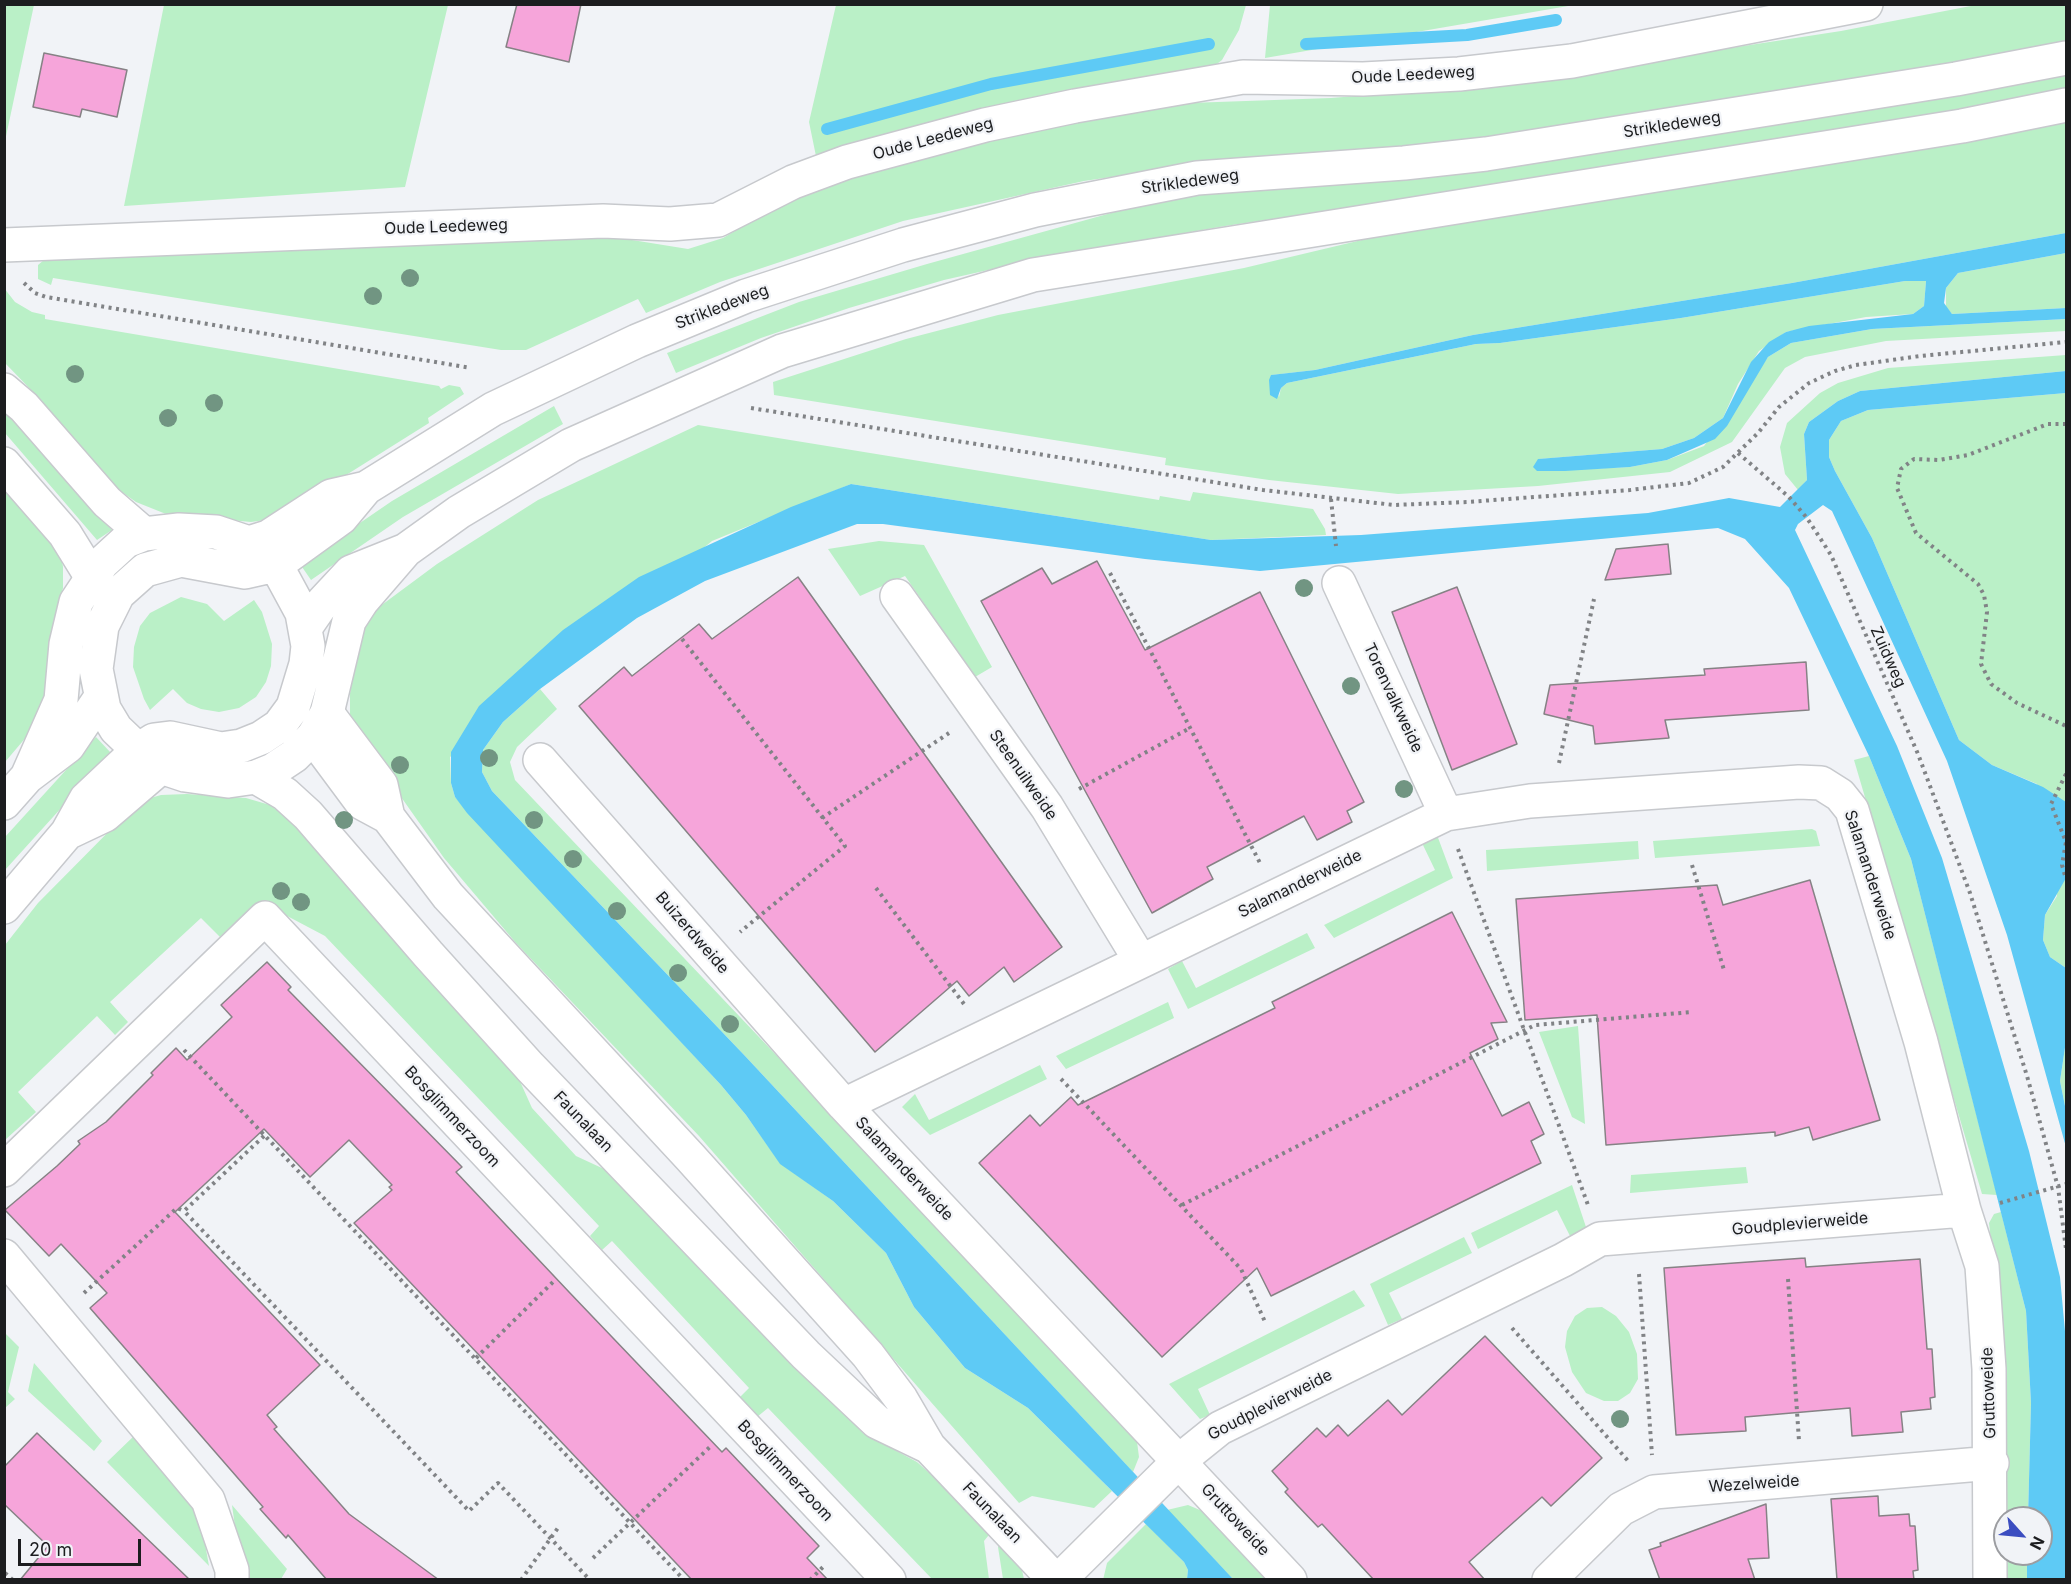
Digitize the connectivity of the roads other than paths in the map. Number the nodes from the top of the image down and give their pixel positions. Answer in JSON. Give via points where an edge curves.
{"nodes":[{"id":1,"x":1866,"y":4,"type":"edge"},
{"id":2,"x":2067,"y":58,"type":"edge"},
{"id":3,"x":2067,"y":105,"type":"edge"},
{"id":4,"x":4,"y":245,"type":"edge"},
{"id":5,"x":4,"y":390,"type":"edge"},
{"id":6,"x":4,"y":464,"type":"edge"},
{"id":7,"x":366,"y":488,"type":"junction"},
{"id":8,"x":144,"y":534,"type":"junction"},
{"id":9,"x":249,"y":543,"type":"junction"},
{"id":10,"x":405,"y":550,"type":"junction"},
{"id":11,"x":276,"y":565,"type":"junction"},
{"id":12,"x":92,"y":576,"type":"junction"},
{"id":13,"x":1339,"y":583,"type":"dead end"},
{"id":14,"x":897,"y":596,"type":"dead end"},
{"id":15,"x":110,"y":607,"type":"junction"},
{"id":16,"x":305,"y":628,"type":"junction"},
{"id":17,"x":101,"y":697,"type":"junction"},
{"id":18,"x":293,"y":707,"type":"junction"},
{"id":19,"x":320,"y":725,"type":"junction"},
{"id":20,"x":150,"y":758,"type":"junction"},
{"id":21,"x":540,"y":760,"type":"dead end"},
{"id":22,"x":27,"y":777,"type":"junction"},
{"id":23,"x":256,"y":777,"type":"junction"},
{"id":24,"x":4,"y":803,"type":"edge"},
{"id":25,"x":1446,"y":814,"type":"junction"},
{"id":26,"x":4,"y":907,"type":"edge"},
{"id":27,"x":1140,"y":960,"type":"junction"},
{"id":28,"x":844,"y":1105,"type":"junction"},
{"id":29,"x":4,"y":1170,"type":"edge"},
{"id":30,"x":1976,"y":1208,"type":"junction"},
{"id":31,"x":4,"y":1256,"type":"edge"},
{"id":32,"x":929,"y":1447,"type":"junction"},
{"id":33,"x":1992,"y":1463,"type":"junction"},
{"id":34,"x":1172,"y":1469,"type":"junction"},
{"id":35,"x":232,"y":1580,"type":"edge"},
{"id":36,"x":889,"y":1580,"type":"edge"},
{"id":37,"x":1057,"y":1580,"type":"edge"},
{"id":38,"x":1290,"y":1580,"type":"edge"},
{"id":39,"x":1549,"y":1580,"type":"edge"},
{"id":40,"x":1990,"y":1580,"type":"edge"}],
"edges":[{"from":1,"to":4,"type":"street","name":"Oude Leedeweg","via":[[1572,61],[1459,74],[1363,79],[1244,77],[1075,106],[985,124],[847,162],[793,182],[718,220],[670,224],[603,221]]},
{"from":2,"to":7,"type":"street","name":"Strikledeweg","via":[[1956,80],[1486,154],[1197,178],[1035,210],[903,245],[758,292],[637,341],[493,410]]},
{"from":3,"to":10,"type":"street","via":[[1950,128],[1033,275],[782,351],[571,446],[459,512]]},
{"from":5,"to":8,"type":"street","via":[[24,407],[107,502]]},
{"from":6,"to":12,"type":"street","via":[[65,534]]},
{"from":7,"to":9,"type":"street","name":"Strikledeweg","via":[[331,496],[268,537]]},
{"from":7,"to":11,"type":"street","name":"Strikledeweg","via":[[341,518]]},
{"from":8,"to":9,"type":"street","via":[[196,530]]},
{"from":8,"to":12,"type":"street","via":[[126,541]]},
{"from":9,"to":11,"type":"street"},
{"from":10,"to":16,"type":"street","via":[[351,572]]},
{"from":10,"to":19,"type":"street","via":[[349,621],[335,689]]},
{"from":11,"to":15,"type":"street","via":[[245,572],[198,561],[163,563],[132,580]]},
{"from":11,"to":16,"type":"street","via":[[294,596]]},
{"from":12,"to":15,"type":"street"},
{"from":12,"to":22,"type":"street","via":[[76,602],[69,624],[62,700]]},
{"from":13,"to":25,"type":"street","name":"Torenvalkweide"},
{"from":14,"to":27,"type":"street","name":"Steenuilweide","via":[[1047,807]]},
{"from":15,"to":17,"type":"street","via":[[98,642],[96,669]]},
{"from":16,"to":18,"type":"street","via":[[306,664]]},
{"from":17,"to":20,"type":"street","via":[[116,729]]},
{"from":17,"to":22,"type":"street","via":[[68,746]]},
{"from":18,"to":19,"type":"street","name":"Faunalaan"},
{"from":18,"to":20,"type":"street","via":[[279,726],[241,746],[221,749],[170,738],[154,740]]},
{"from":19,"to":23,"type":"street","via":[[294,756]]},
{"from":19,"to":32,"type":"street","name":"Faunalaan","via":[[362,803],[388,817],[448,896],[868,1355],[901,1399]]},
{"from":20,"to":23,"type":"street","via":[[211,780]]},
{"from":20,"to":26,"type":"street","via":[[105,815],[67,833]]},
{"from":21,"to":28,"type":"street","name":"Buizerdweide"},
{"from":22,"to":24,"type":"street"},
{"from":23,"to":32,"type":"street","name":"Faunalaan","via":[[308,815],[530,1066],[806,1355],[877,1422]]},
{"from":25,"to":27,"type":"street","name":"Salamanderweide"},
{"from":25,"to":30,"type":"street","name":"Salamanderweide","via":[[1530,801],[1799,782],[1821,783],[1840,795],[1852,810],[1921,1042]]},
{"from":27,"to":28,"type":"street","name":"Salamanderweide"},
{"from":28,"to":34,"type":"street","name":"Salamanderweide"},
{"from":29,"to":36,"type":"street","name":"Bosglimmerzoom","via":[[265,918]]},
{"from":30,"to":33,"type":"street","name":"Gruttoweide"},
{"from":30,"to":34,"type":"street","name":"Goudplevierweide","via":[[1600,1239],[1220,1428]]},
{"from":31,"to":35,"type":"street","via":[[208,1500]]},
{"from":32,"to":37,"type":"street","name":"Faunalaan"},
{"from":33,"to":39,"type":"street","name":"Wezelweide","via":[[1654,1492],[1621,1509]]},
{"from":33,"to":40,"type":"street","name":"Gruttoweide"},
{"from":34,"to":37,"type":"street","name":"Goudplevierweide"},
{"from":34,"to":38,"type":"street","name":"Gruttoweide"}]}
